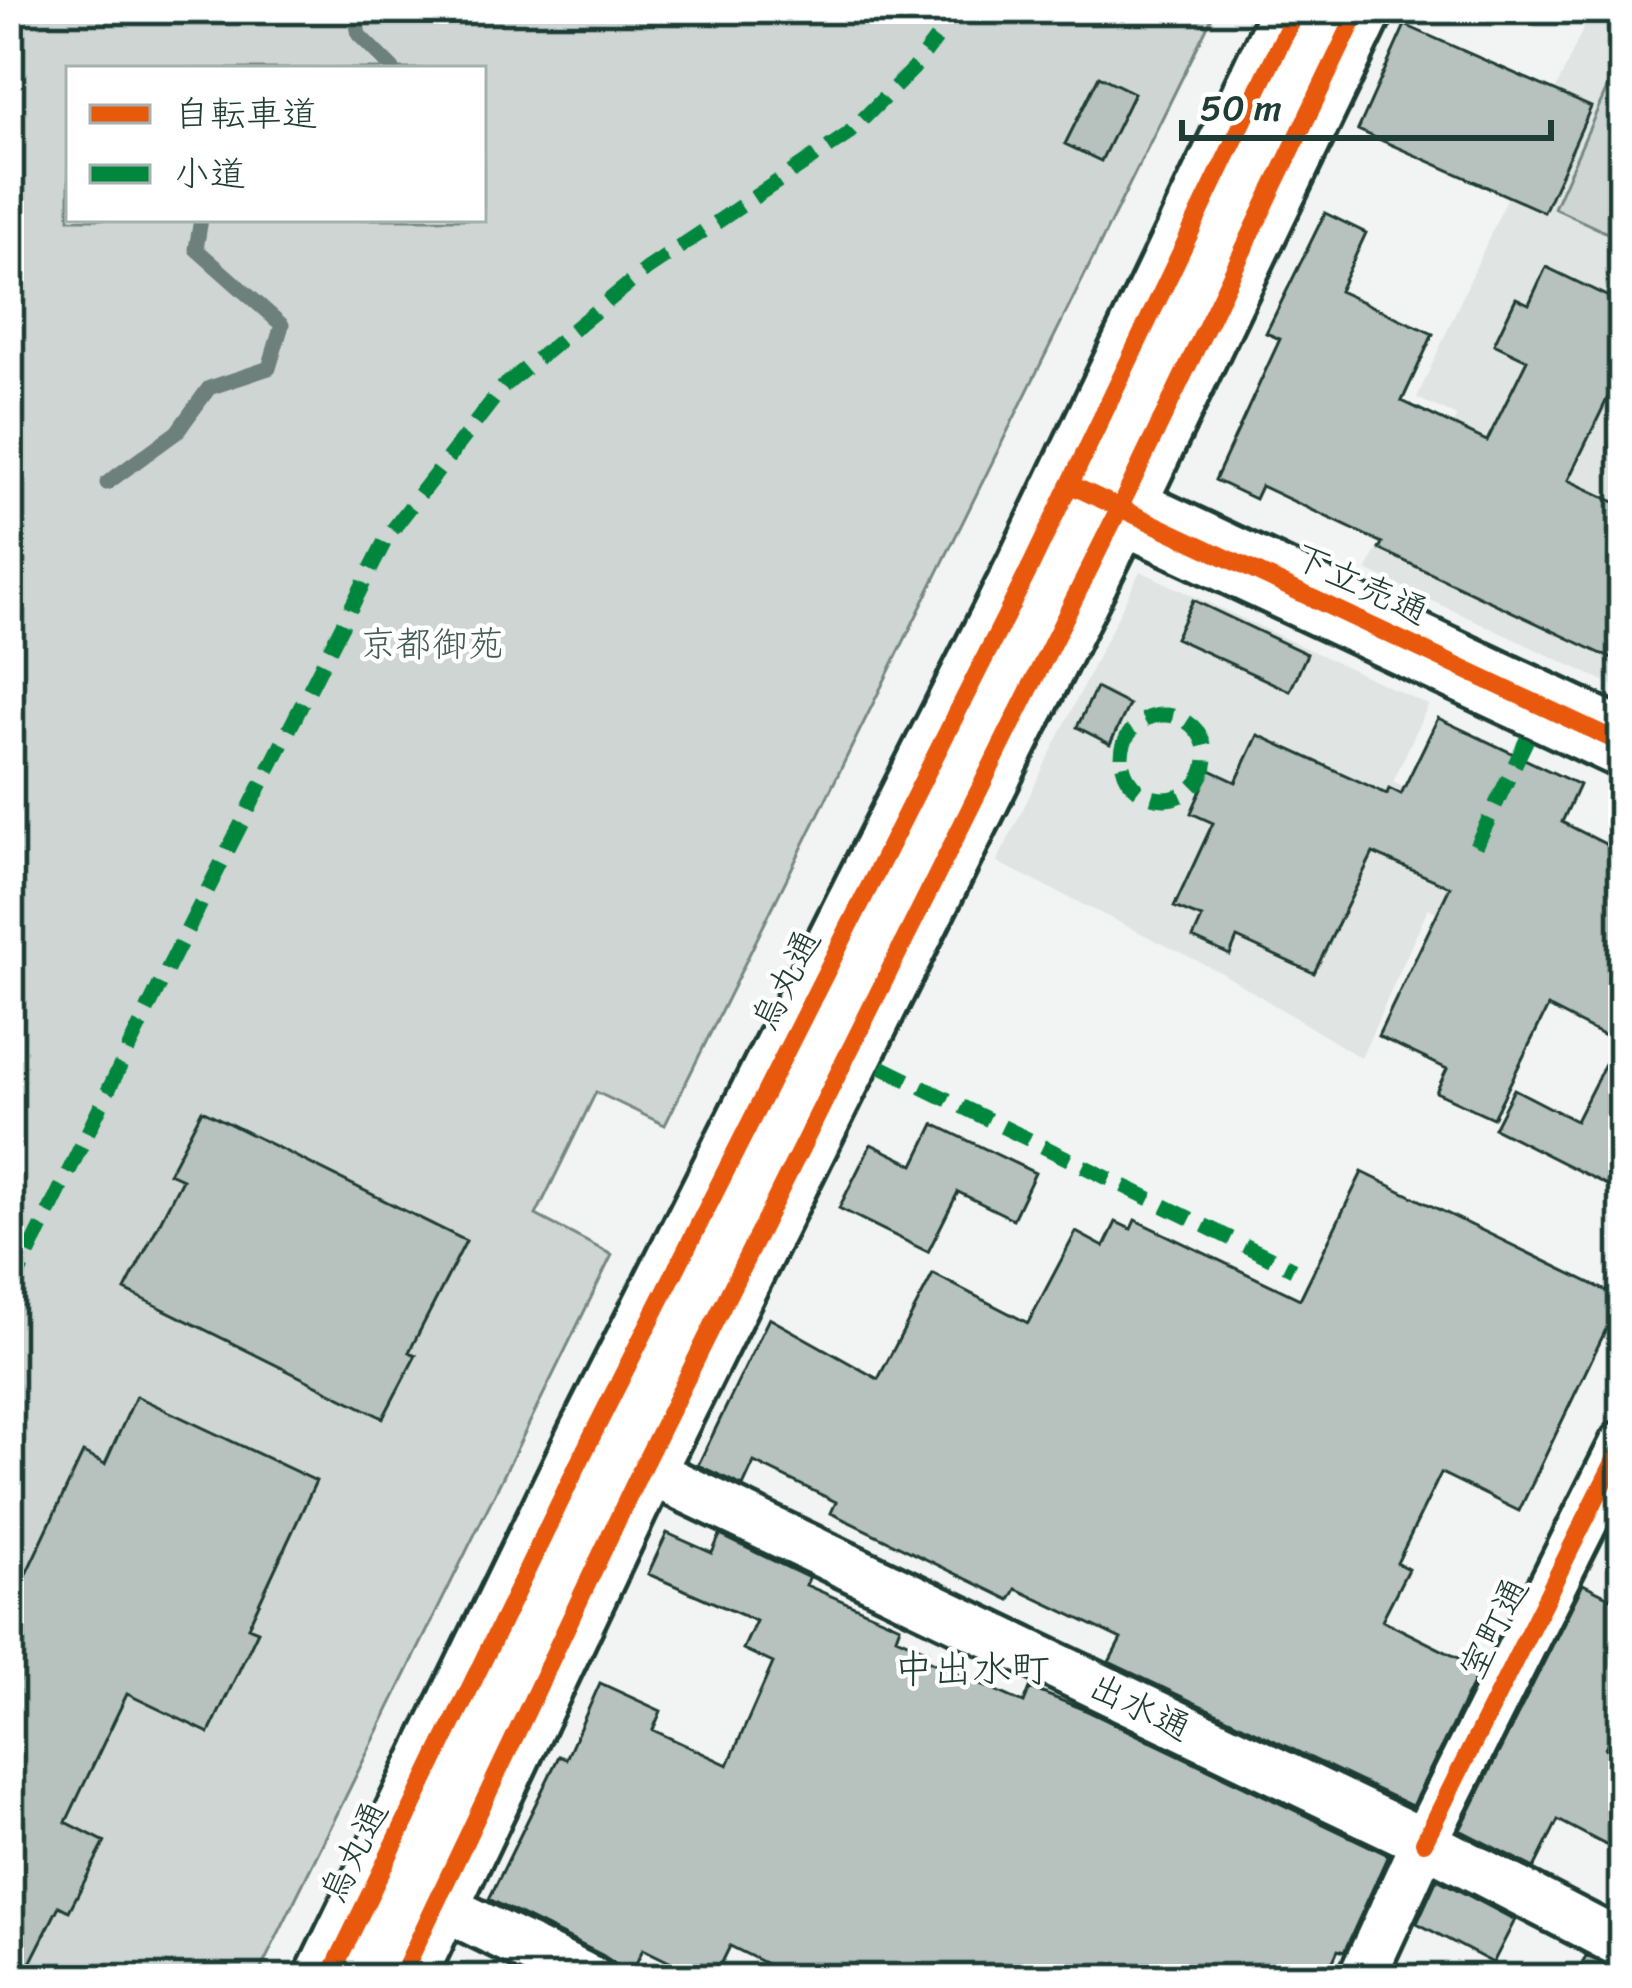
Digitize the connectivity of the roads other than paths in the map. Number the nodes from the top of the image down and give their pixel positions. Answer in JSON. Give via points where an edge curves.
{"nodes":[{"id":1,"x":1297,"y":9,"type":"edge"},
{"id":2,"x":1359,"y":9,"type":"edge"},
{"id":3,"x":1095,"y":496,"type":"junction"},
{"id":4,"x":1623,"y":744,"type":"edge"},
{"id":5,"x":1623,"y":1444,"type":"edge"},
{"id":6,"x":616,"y":1455,"type":"junction"},
{"id":7,"x":1424,"y":1842,"type":"junction"},
{"id":8,"x":437,"y":1904,"type":"junction"},
{"id":9,"x":1623,"y":1945,"type":"edge"},
{"id":10,"x":328,"y":1979,"type":"edge"},
{"id":11,"x":400,"y":1979,"type":"edge"},
{"id":12,"x":590,"y":1979,"type":"edge"},
{"id":13,"x":1361,"y":1979,"type":"edge"}],
"edges":[{"from":1,"to":3,"type":"main road","name":"烏丸通"},
{"from":2,"to":3,"type":"main road","name":"烏丸通"},
{"from":3,"to":4,"type":"main road","name":"下立売通"},
{"from":3,"to":6,"type":"main road","name":"烏丸通"},
{"from":5,"to":7,"type":"street","name":"室町通"},
{"from":6,"to":7,"type":"street","name":"出水通"},
{"from":6,"to":8,"type":"main road","name":"烏丸通"},
{"from":6,"to":10,"type":"main road","name":"烏丸通"},
{"from":7,"to":9,"type":"street","name":"出水通"},
{"from":7,"to":13,"type":"street","name":"室町通"},
{"from":8,"to":11,"type":"main road","name":"烏丸通"},
{"from":8,"to":12,"type":"street"}]}
